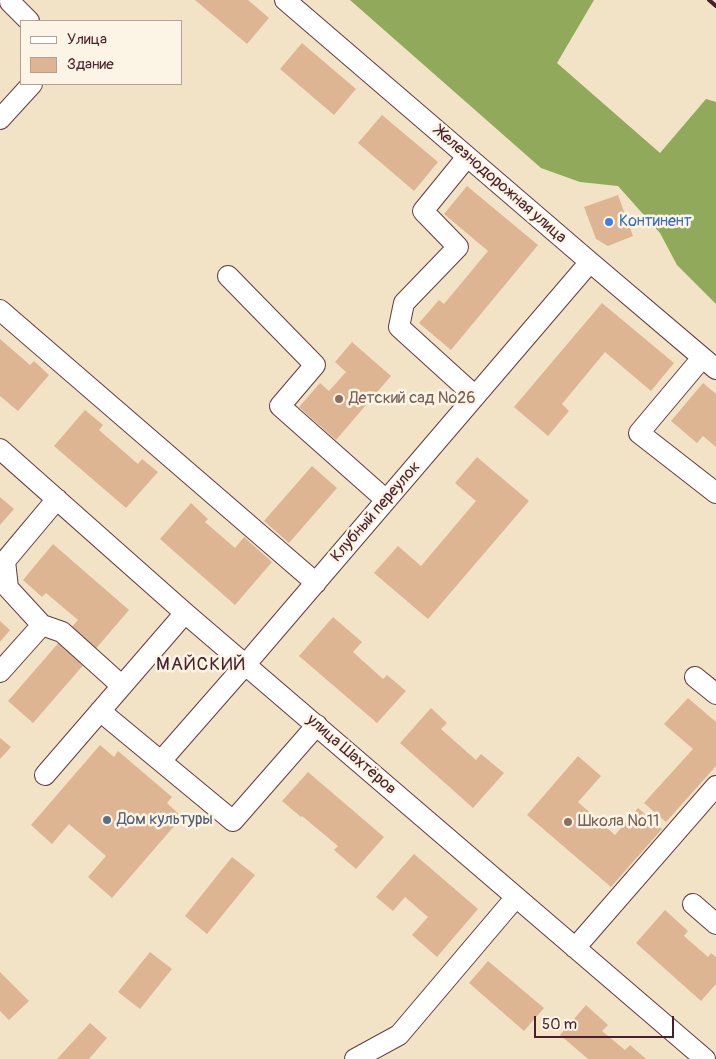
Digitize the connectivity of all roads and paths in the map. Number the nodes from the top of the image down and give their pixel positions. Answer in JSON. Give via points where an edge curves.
{"nodes":[{"id":1,"x":286,"y":0,"type":"edge"},
{"id":2,"x":7,"y":5,"type":"edge"},
{"id":3,"x":28,"y":20,"type":"edge"},
{"id":4,"x":31,"y":85,"type":"edge"},
{"id":5,"x":0,"y":119,"type":"edge"},
{"id":6,"x":467,"y":157,"type":"junction"},
{"id":7,"x":590,"y":262,"type":"junction"},
{"id":8,"x":228,"y":276,"type":"dead end"},
{"id":9,"x":0,"y":310,"type":"edge"},
{"id":10,"x":709,"y":364,"type":"edge"},
{"id":11,"x":475,"y":396,"type":"junction"},
{"id":12,"x":0,"y":449,"type":"edge"},
{"id":13,"x":716,"y":493,"type":"edge"},
{"id":14,"x":57,"y":499,"type":"junction"},
{"id":15,"x":386,"y":500,"type":"junction"},
{"id":16,"x":316,"y":583,"type":"junction"},
{"id":17,"x":185,"y":613,"type":"junction"},
{"id":18,"x":42,"y":625,"type":"junction"},
{"id":19,"x":246,"y":664,"type":"junction"},
{"id":20,"x":0,"y":672,"type":"edge"},
{"id":21,"x":695,"y":677,"type":"dead end"},
{"id":22,"x":122,"y":686,"type":"junction"},
{"id":23,"x":716,"y":694,"type":"edge"},
{"id":24,"x":100,"y":711,"type":"junction"},
{"id":25,"x":316,"y":725,"type":"junction"},
{"id":26,"x":161,"y":761,"type":"junction"},
{"id":27,"x":46,"y":774,"type":"dead end"},
{"id":28,"x":716,"y":786,"type":"edge"},
{"id":29,"x":516,"y":897,"type":"junction"},
{"id":30,"x":693,"y":904,"type":"dead end"},
{"id":31,"x":716,"y":924,"type":"edge"},
{"id":32,"x":575,"y":948,"type":"junction"},
{"id":33,"x":355,"y":1059,"type":"edge"},
{"id":34,"x":705,"y":1059,"type":"edge"}],
"edges":[{"from":1,"to":6,"type":"street","name":"Железнодорожная улица"},
{"from":2,"to":3,"type":"street"},
{"from":4,"to":5,"type":"street"},
{"from":6,"to":7,"type":"street","name":"Железнодорожная улица"},
{"from":6,"to":11,"type":"street","via":[[424,211],[458,247],[404,303],[399,327]]},
{"from":7,"to":10,"type":"street","name":"Железнодорожная улица"},
{"from":7,"to":11,"type":"street","name":"Клубный переулок"},
{"from":8,"to":15,"type":"street","via":[[315,365],[280,406]]},
{"from":9,"to":16,"type":"street"},
{"from":10,"to":13,"type":"street","via":[[639,433]]},
{"from":11,"to":15,"type":"street","name":"Клубный переулок"},
{"from":12,"to":14,"type":"street","name":"улица Шахтёров"},
{"from":14,"to":17,"type":"street","name":"улица Шахтёров"},
{"from":14,"to":18,"type":"street","via":[[5,561],[8,588]]},
{"from":15,"to":16,"type":"street","name":"Клубный переулок"},
{"from":16,"to":19,"type":"street","name":"Клубный переулок"},
{"from":17,"to":19,"type":"street","name":"улица Шахтёров"},
{"from":17,"to":22,"type":"street"},
{"from":18,"to":20,"type":"street"},
{"from":18,"to":22,"type":"street","via":[[62,632]]},
{"from":19,"to":25,"type":"street","name":"улица Шахтёров"},
{"from":19,"to":26,"type":"street","name":"Клубный переулок"},
{"from":21,"to":23,"type":"street"},
{"from":22,"to":24,"type":"street"},
{"from":24,"to":26,"type":"street"},
{"from":24,"to":27,"type":"street"},
{"from":25,"to":26,"type":"street","via":[[233,821]]},
{"from":25,"to":29,"type":"street","name":"улица Шахтёров"},
{"from":28,"to":32,"type":"street"},
{"from":29,"to":32,"type":"street","name":"улица Шахтёров"},
{"from":29,"to":33,"type":"street","via":[[399,1035]]},
{"from":30,"to":31,"type":"street"},
{"from":32,"to":34,"type":"street","name":"улица Шахтёров"}]}
